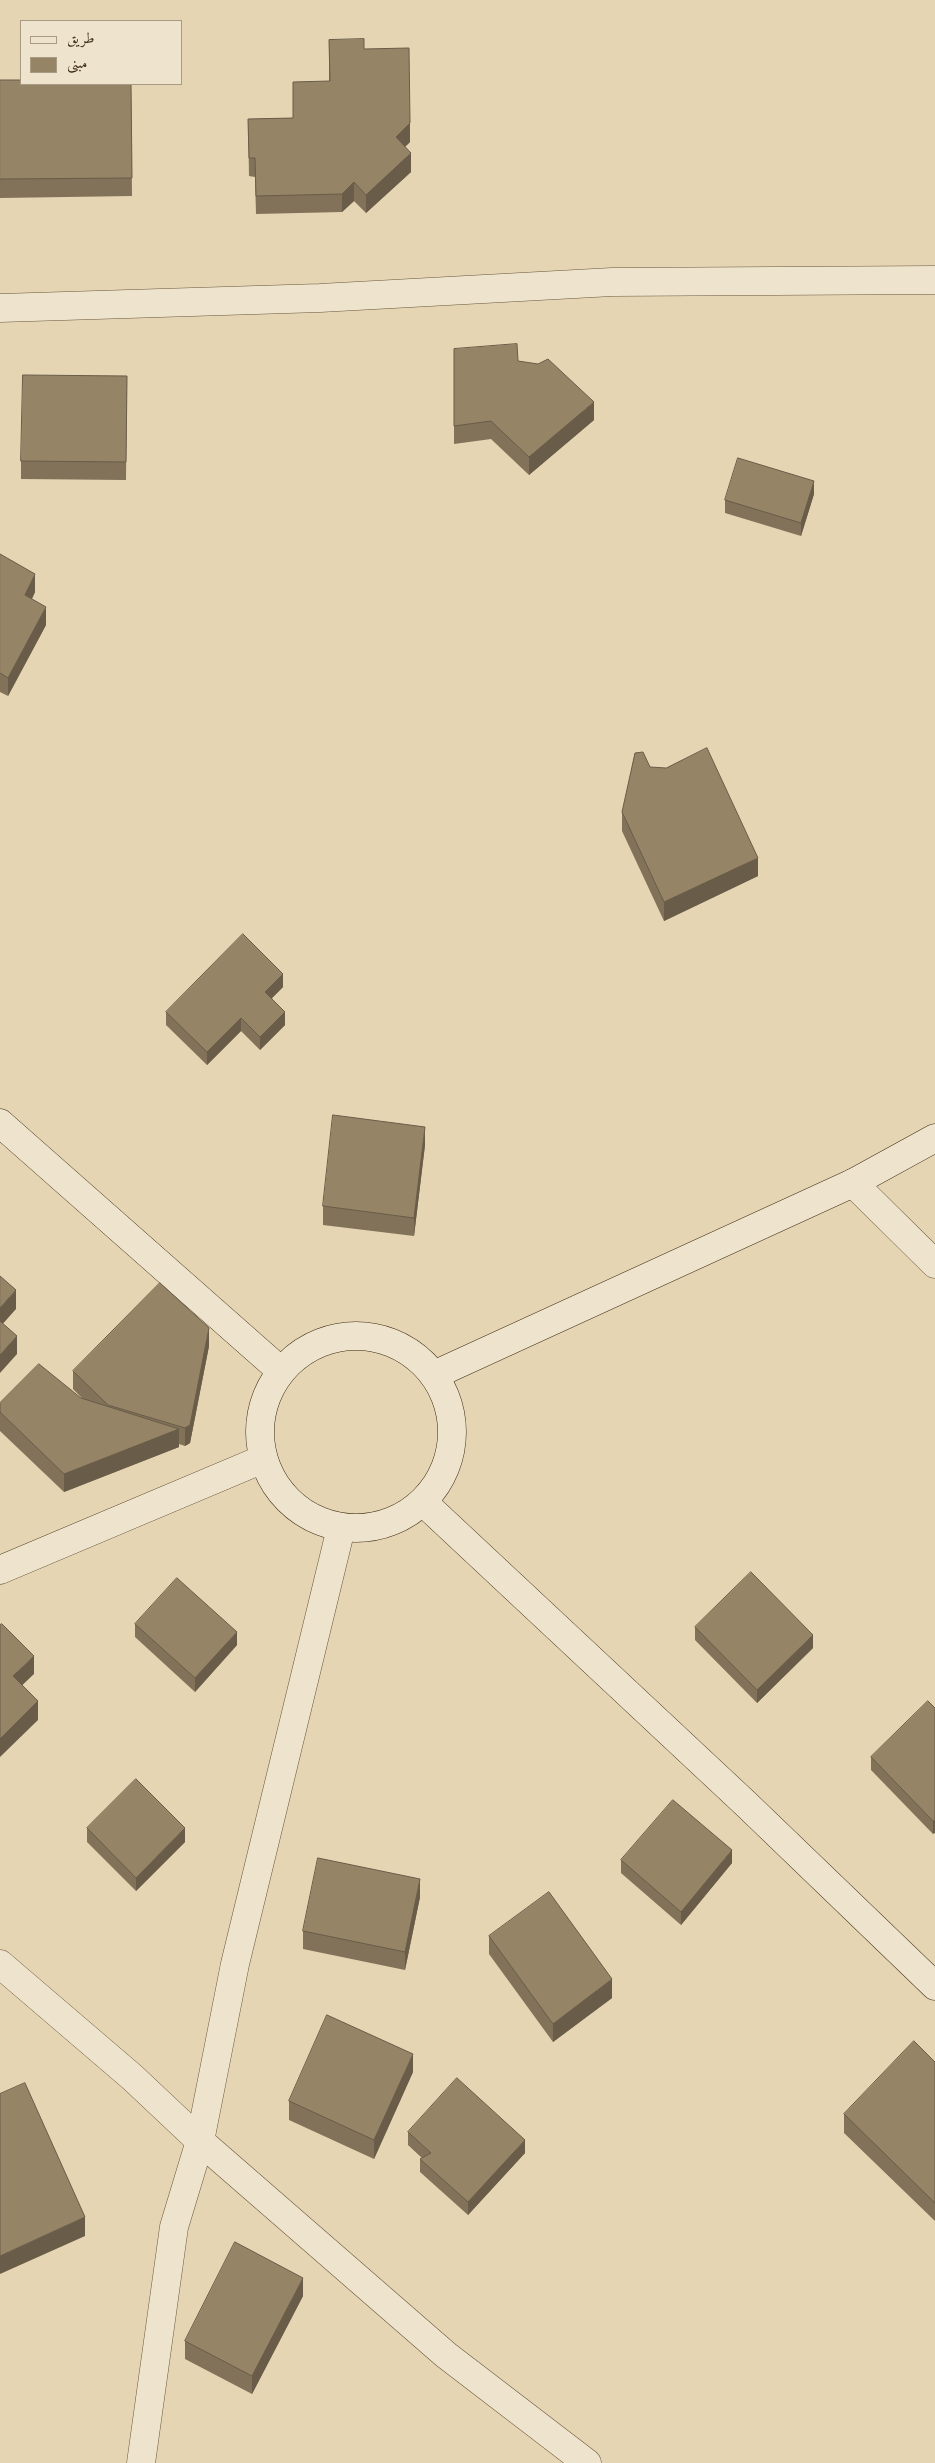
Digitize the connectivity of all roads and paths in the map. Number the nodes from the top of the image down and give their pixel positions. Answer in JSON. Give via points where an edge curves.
{"nodes":[{"id":1,"x":935,"y":280,"type":"edge"},
{"id":2,"x":0,"y":308,"type":"edge"},
{"id":3,"x":0,"y":1123,"type":"edge"},
{"id":4,"x":935,"y":1138,"type":"edge"},
{"id":5,"x":853,"y":1183,"type":"junction"},
{"id":6,"x":935,"y":1264,"type":"edge"},
{"id":7,"x":281,"y":1371,"type":"junction"},
{"id":8,"x":434,"y":1375,"type":"junction"},
{"id":9,"x":263,"y":1459,"type":"junction"},
{"id":10,"x":423,"y":1502,"type":"junction"},
{"id":11,"x":342,"y":1528,"type":"junction"},
{"id":12,"x":0,"y":1570,"type":"edge"},
{"id":13,"x":0,"y":1964,"type":"edge"},
{"id":14,"x":935,"y":1986,"type":"edge"},
{"id":15,"x":200,"y":2141,"type":"junction"},
{"id":16,"x":141,"y":2463,"type":"edge"},
{"id":17,"x":587,"y":2463,"type":"edge"}],
"edges":[{"from":1,"to":2,"type":"street","via":[[612,282],[320,298]]},
{"from":3,"to":7,"type":"street"},
{"from":4,"to":5,"type":"street"},
{"from":5,"to":6,"type":"street"},
{"from":5,"to":8,"type":"street"},
{"from":7,"to":8,"type":"street","via":[[307,1348],[340,1336],[376,1337],[409,1350]]},
{"from":7,"to":9,"type":"street","via":[[265,1398],[259,1428]]},
{"from":8,"to":10,"type":"street","via":[[449,1406],[452,1441],[443,1474]]},
{"from":9,"to":11,"type":"street","via":[[279,1492],[307,1516]]},
{"from":9,"to":12,"type":"street"},
{"from":10,"to":11,"type":"street","via":[[385,1525]]},
{"from":10,"to":14,"type":"street"},
{"from":11,"to":15,"type":"street","via":[[238,1954]]},
{"from":13,"to":15,"type":"street","via":[[132,2077]]},
{"from":15,"to":16,"type":"street","via":[[174,2227]]},
{"from":15,"to":17,"type":"street","via":[[446,2355]]}]}
